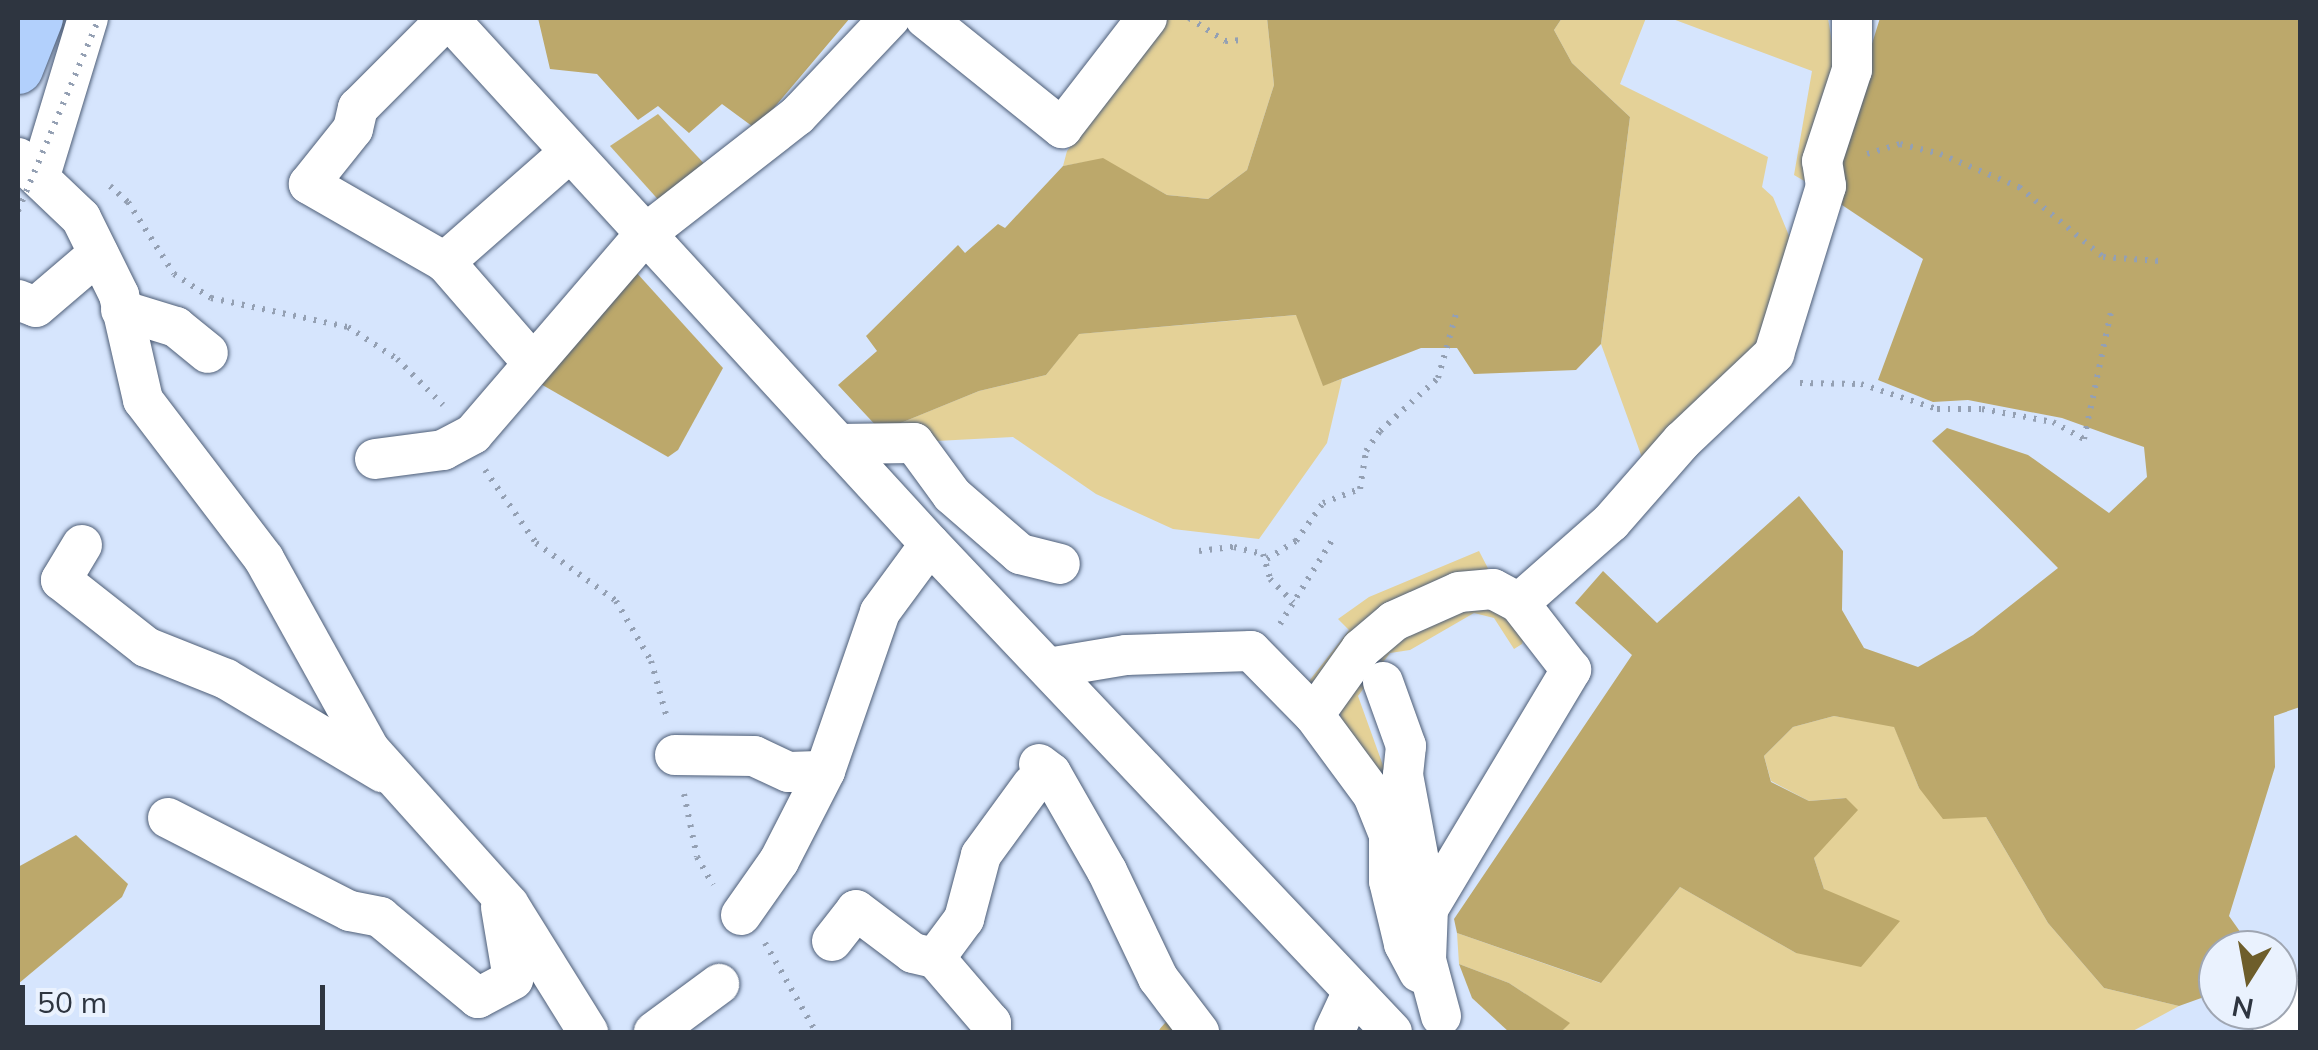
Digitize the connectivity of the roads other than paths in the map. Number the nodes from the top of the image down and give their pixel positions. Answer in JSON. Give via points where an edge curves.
{"nodes":[{"id":1,"x":38,"y":18,"type":"edge"},
{"id":2,"x":88,"y":18,"type":"edge"},
{"id":3,"x":448,"y":18,"type":"edge"},
{"id":4,"x":890,"y":18,"type":"edge"},
{"id":5,"x":925,"y":18,"type":"edge"},
{"id":6,"x":1147,"y":18,"type":"edge"},
{"id":7,"x":1852,"y":18,"type":"edge"},
{"id":8,"x":18,"y":70,"type":"edge"},
{"id":9,"x":570,"y":152,"type":"junction"},
{"id":10,"x":29,"y":167,"type":"edge"},
{"id":11,"x":644,"y":235,"type":"junction"},
{"id":12,"x":98,"y":254,"type":"junction"},
{"id":13,"x":446,"y":262,"type":"junction"},
{"id":14,"x":18,"y":300,"type":"edge"},
{"id":15,"x":122,"y":310,"type":"junction"},
{"id":16,"x":208,"y":353,"type":"dead end"},
{"id":17,"x":531,"y":361,"type":"junction"},
{"id":18,"x":838,"y":444,"type":"junction"},
{"id":19,"x":375,"y":458,"type":"dead end"},
{"id":20,"x":930,"y":544,"type":"junction"},
{"id":21,"x":82,"y":545,"type":"dead end"},
{"id":22,"x":1060,"y":564,"type":"dead end"},
{"id":23,"x":1519,"y":603,"type":"junction"},
{"id":24,"x":1048,"y":668,"type":"junction"},
{"id":25,"x":1383,"y":682,"type":"dead end"},
{"id":26,"x":1314,"y":715,"type":"junction"},
{"id":27,"x":675,"y":755,"type":"road end"},
{"id":28,"x":825,"y":772,"type":"junction"},
{"id":29,"x":400,"y":782,"type":"junction"},
{"id":30,"x":168,"y":818,"type":"dead end"},
{"id":31,"x":499,"y":894,"type":"junction"},
{"id":32,"x":1428,"y":909,"type":"junction"},
{"id":33,"x":741,"y":915,"type":"road end"},
{"id":34,"x":832,"y":941,"type":"dead end"},
{"id":35,"x":934,"y":958,"type":"junction"},
{"id":36,"x":719,"y":984,"type":"dead end"},
{"id":37,"x":1353,"y":991,"type":"junction"},
{"id":38,"x":2300,"y":996,"type":"edge"},
{"id":39,"x":1162,"y":1017,"type":"edge"},
{"id":40,"x":1446,"y":1024,"type":"edge"},
{"id":41,"x":588,"y":1032,"type":"edge"},
{"id":42,"x":654,"y":1032,"type":"edge"},
{"id":43,"x":990,"y":1032,"type":"edge"},
{"id":44,"x":1199,"y":1032,"type":"edge"},
{"id":45,"x":1334,"y":1032,"type":"edge"},
{"id":46,"x":1392,"y":1032,"type":"edge"},
{"id":47,"x":2273,"y":1032,"type":"edge"}],
"edges":[{"from":1,"to":8,"type":"main road"},
{"from":2,"to":10,"type":"street","via":[[65,104]]},
{"from":3,"to":9,"type":"street"},
{"from":3,"to":13,"type":"street","via":[[358,108],[352,130],[309,184]]},
{"from":4,"to":11,"type":"street","via":[[797,116]]},
{"from":5,"to":6,"type":"street","via":[[1062,128]]},
{"from":7,"to":23,"type":"street","via":[[1852,70],[1822,161],[1826,186],[1774,354],[1611,522]]},
{"from":9,"to":11,"type":"street"},
{"from":9,"to":13,"type":"street"},
{"from":10,"to":12,"type":"street","via":[[81,218]]},
{"from":11,"to":17,"type":"street"},
{"from":11,"to":18,"type":"street"},
{"from":12,"to":14,"type":"street","via":[[36,307]]},
{"from":12,"to":15,"type":"street"},
{"from":13,"to":17,"type":"street"},
{"from":15,"to":16,"type":"street","via":[[176,326]]},
{"from":15,"to":29,"type":"street","via":[[142,400],[264,558],[370,750]]},
{"from":17,"to":19,"type":"street","via":[[464,440],[443,450]]},
{"from":18,"to":20,"type":"street"},
{"from":18,"to":22,"type":"street","via":[[914,443],[952,495],[1020,554]]},
{"from":20,"to":24,"type":"street"},
{"from":20,"to":28,"type":"street","via":[[880,612]]},
{"from":21,"to":29,"type":"street","via":[[61,580],[146,647],[226,679]]},
{"from":23,"to":26,"type":"street","via":[[1493,589],[1459,592],[1394,621],[1361,649]]},
{"from":23,"to":32,"type":"street","via":[[1571,670]]},
{"from":24,"to":26,"type":"street","via":[[1126,655],[1251,651]]},
{"from":24,"to":37,"type":"street"},
{"from":25,"to":32,"type":"street","via":[[1406,746],[1403,775]]},
{"from":26,"to":40,"type":"street","via":[[1373,795],[1388,835],[1389,881],[1404,944]]},
{"from":27,"to":28,"type":"street","via":[[754,756],[789,772]]},
{"from":28,"to":33,"type":"street","via":[[779,861]]},
{"from":29,"to":31,"type":"street"},
{"from":30,"to":31,"type":"street","via":[[350,911],[380,917],[478,998],[514,980]]},
{"from":31,"to":41,"type":"street"},
{"from":32,"to":40,"type":"street","via":[[1426,960]]},
{"from":34,"to":35,"type":"street","via":[[856,910],[913,954]]},
{"from":35,"to":39,"type":"street","via":[[964,919],[981,854],[1035,775],[1051,773],[1107,871]]},
{"from":35,"to":43,"type":"street"},
{"from":36,"to":42,"type":"street"},
{"from":37,"to":45,"type":"street"},
{"from":37,"to":46,"type":"street"},
{"from":38,"to":47,"type":"street"},
{"from":39,"to":44,"type":"street"}]}
